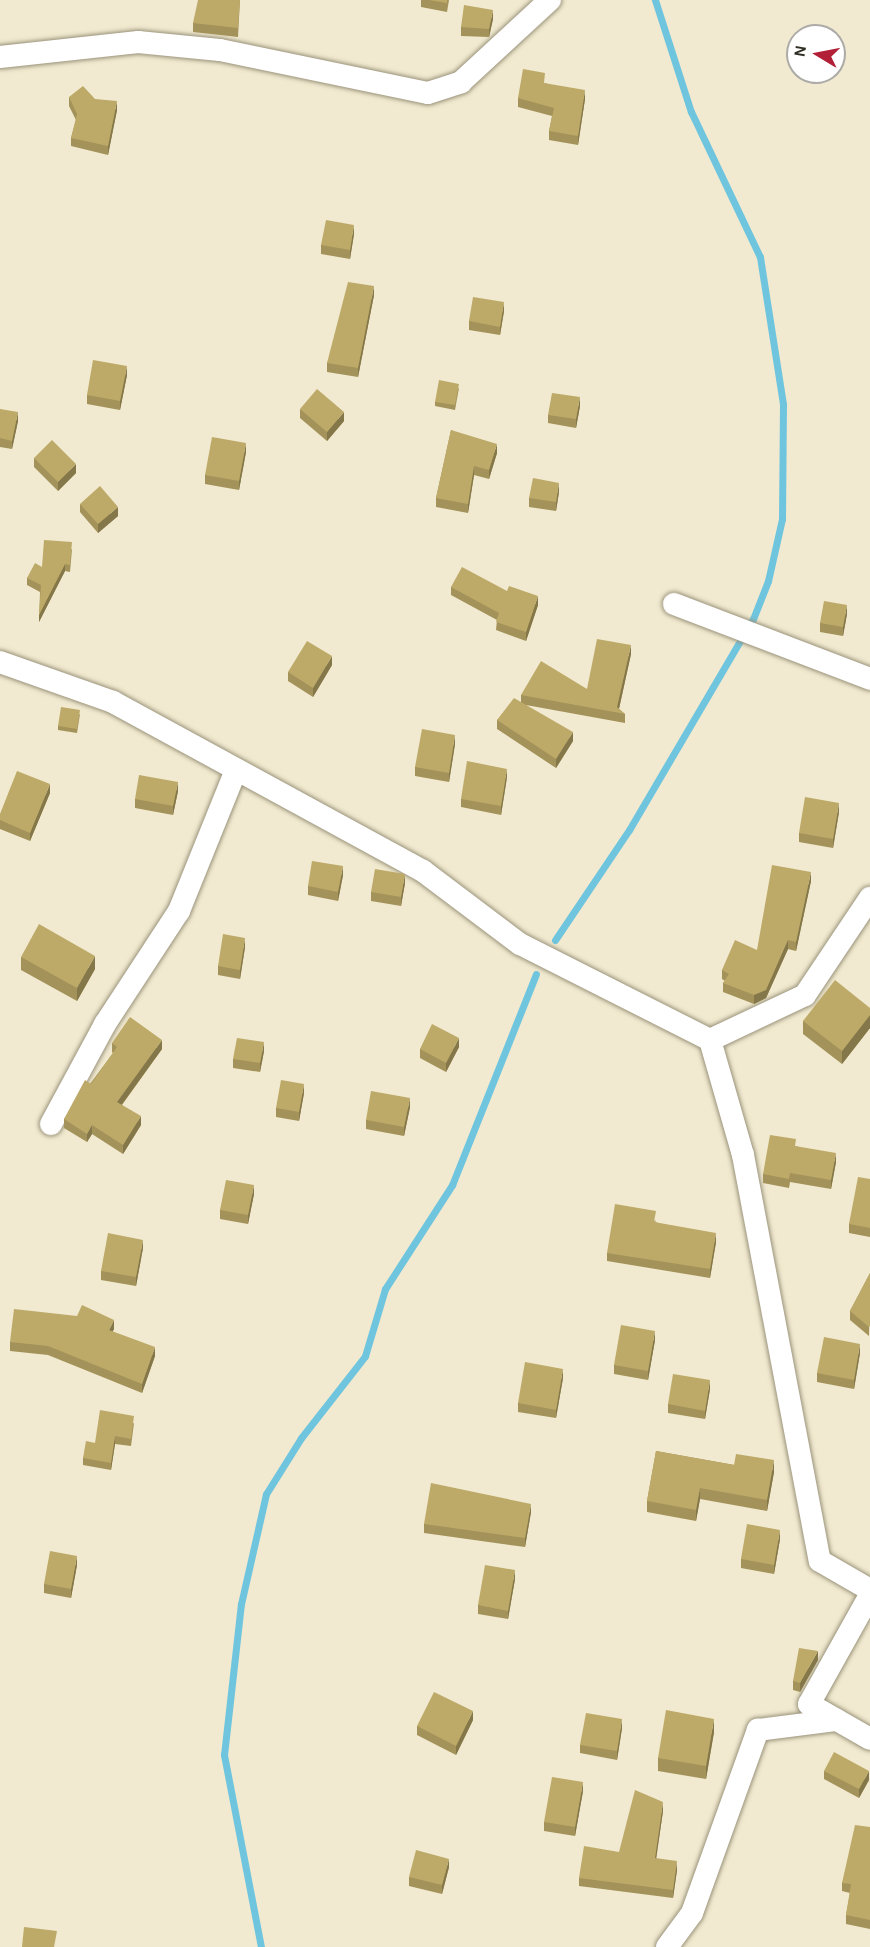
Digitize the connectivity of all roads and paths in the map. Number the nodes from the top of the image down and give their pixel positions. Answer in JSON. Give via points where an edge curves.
{"nodes":[{"id":1,"x":550,"y":0,"type":"edge"},
{"id":2,"x":0,"y":57,"type":"edge"},
{"id":3,"x":674,"y":604,"type":"dead end"},
{"id":4,"x":0,"y":662,"type":"edge"},
{"id":5,"x":870,"y":679,"type":"edge"},
{"id":6,"x":236,"y":770,"type":"junction"},
{"id":7,"x":870,"y":898,"type":"edge"},
{"id":8,"x":710,"y":1040,"type":"junction"},
{"id":9,"x":51,"y":1124,"type":"dead end"},
{"id":10,"x":870,"y":1592,"type":"edge"},
{"id":11,"x":836,"y":1720,"type":"junction"},
{"id":12,"x":870,"y":1739,"type":"edge"},
{"id":13,"x":667,"y":1947,"type":"edge"}],
"edges":[{"from":1,"to":2,"type":"street","via":[[461,82],[428,93],[220,50],[138,42]]},
{"from":3,"to":5,"type":"street"},
{"from":4,"to":6,"type":"street","via":[[113,702]]},
{"from":6,"to":8,"type":"street","via":[[423,871],[520,944]]},
{"from":6,"to":9,"type":"street","via":[[179,911],[105,1024]]},
{"from":7,"to":8,"type":"street","via":[[805,995]]},
{"from":8,"to":10,"type":"street","via":[[743,1155],[820,1561]]},
{"from":10,"to":11,"type":"street","via":[[809,1704]]},
{"from":11,"to":12,"type":"street"},
{"from":11,"to":13,"type":"street","via":[[758,1730],[692,1912]]}]}
